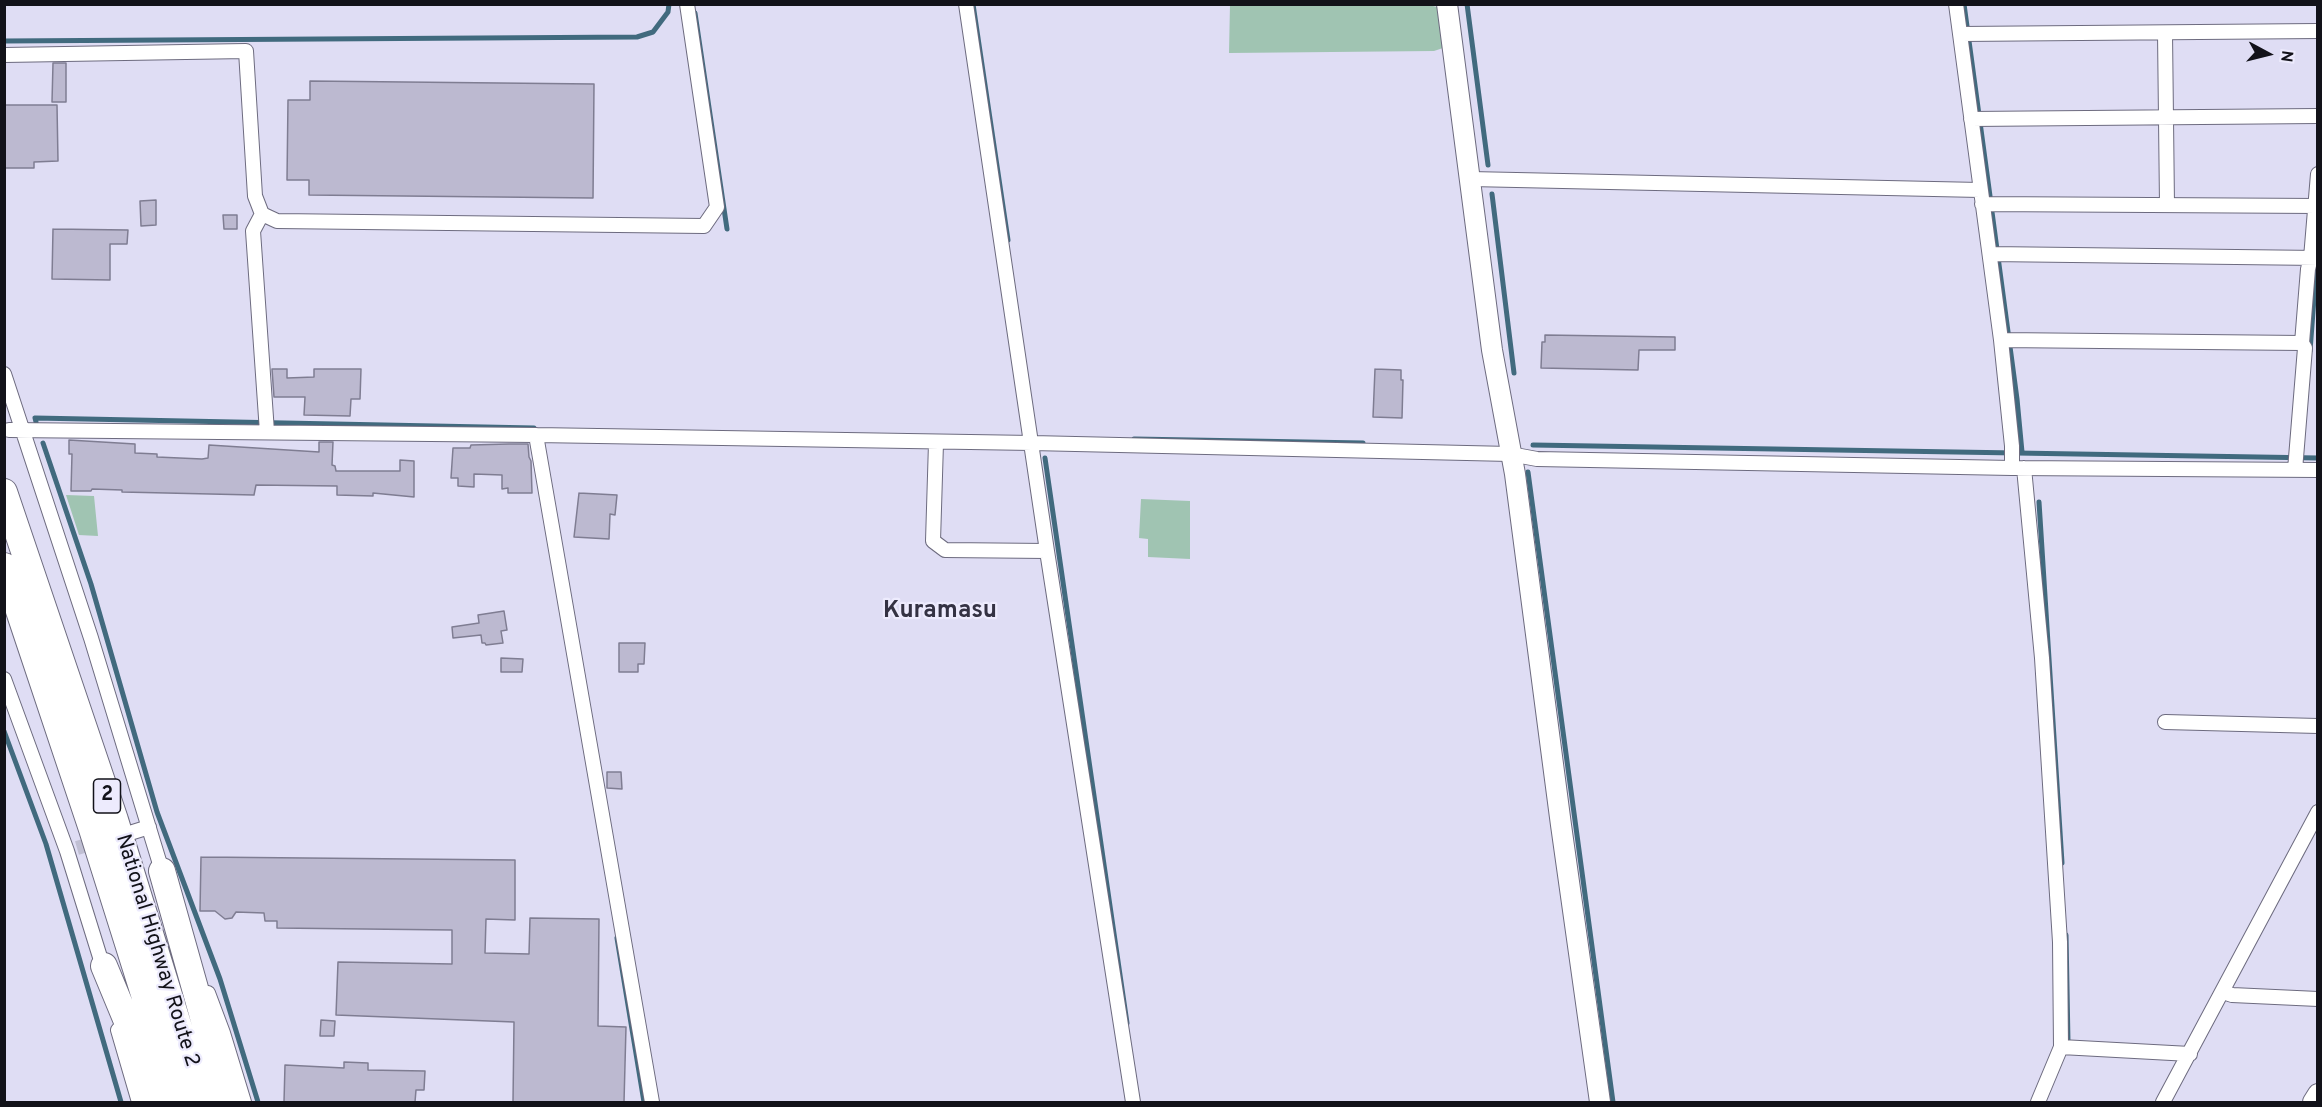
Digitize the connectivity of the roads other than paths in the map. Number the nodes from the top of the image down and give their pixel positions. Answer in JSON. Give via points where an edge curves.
{"nodes":[{"id":1,"x":687,"y":4,"type":"edge"},
{"id":2,"x":966,"y":4,"type":"edge"},
{"id":3,"x":1447,"y":4,"type":"edge"},
{"id":4,"x":1956,"y":4,"type":"edge"},
{"id":5,"x":2318,"y":31,"type":"edge"},
{"id":6,"x":2165,"y":33,"type":"junction"},
{"id":7,"x":1966,"y":34,"type":"junction"},
{"id":8,"x":4,"y":55,"type":"edge"},
{"id":9,"x":2318,"y":116,"type":"edge"},
{"id":10,"x":2166,"y":117,"type":"junction"},
{"id":11,"x":1977,"y":119,"type":"junction"},
{"id":12,"x":2318,"y":174,"type":"edge"},
{"id":13,"x":1470,"y":179,"type":"junction"},
{"id":14,"x":1981,"y":197,"type":"junction"},
{"id":15,"x":2167,"y":205,"type":"junction"},
{"id":16,"x":2316,"y":206,"type":"edge"},
{"id":17,"x":262,"y":214,"type":"junction"},
{"id":18,"x":1995,"y":254,"type":"junction"},
{"id":19,"x":2314,"y":258,"type":"edge"},
{"id":20,"x":2007,"y":340,"type":"junction"},
{"id":21,"x":2302,"y":343,"type":"junction"},
{"id":22,"x":4,"y":374,"type":"edge"},
{"id":23,"x":267,"y":426,"type":"junction"},
{"id":24,"x":9,"y":430,"type":"dead end"},
{"id":25,"x":24,"y":431,"type":"junction"},
{"id":26,"x":536,"y":435,"type":"junction"},
{"id":27,"x":1031,"y":439,"type":"junction"},
{"id":28,"x":936,"y":443,"type":"junction"},
{"id":29,"x":1510,"y":454,"type":"junction"},
{"id":30,"x":2015,"y":460,"type":"junction"},
{"id":31,"x":2296,"y":461,"type":"junction"},
{"id":32,"x":2318,"y":471,"type":"edge"},
{"id":33,"x":4,"y":492,"type":"edge"},
{"id":34,"x":1047,"y":551,"type":"junction"},
{"id":35,"x":4,"y":566,"type":"edge"},
{"id":36,"x":4,"y":680,"type":"edge"},
{"id":37,"x":2165,"y":722,"type":"dead end"},
{"id":38,"x":2318,"y":726,"type":"edge"},
{"id":39,"x":2318,"y":812,"type":"edge"},
{"id":40,"x":148,"y":827,"type":"junction"},
{"id":41,"x":133,"y":832,"type":"dead end"},
{"id":42,"x":162,"y":872,"type":"junction"},
{"id":43,"x":104,"y":966,"type":"junction"},
{"id":44,"x":2227,"y":993,"type":"junction"},
{"id":45,"x":2318,"y":999,"type":"edge"},
{"id":46,"x":2061,"y":1047,"type":"junction"},
{"id":47,"x":2190,"y":1054,"type":"junction"},
{"id":48,"x":2318,"y":1094,"type":"edge"},
{"id":49,"x":139,"y":1102,"type":"edge"},
{"id":50,"x":154,"y":1102,"type":"edge"},
{"id":51,"x":178,"y":1102,"type":"edge"},
{"id":52,"x":202,"y":1102,"type":"edge"},
{"id":53,"x":226,"y":1102,"type":"edge"},
{"id":54,"x":244,"y":1102,"type":"edge"},
{"id":55,"x":652,"y":1102,"type":"edge"},
{"id":56,"x":1132,"y":1102,"type":"edge"},
{"id":57,"x":1600,"y":1102,"type":"edge"},
{"id":58,"x":2038,"y":1102,"type":"edge"},
{"id":59,"x":2163,"y":1102,"type":"edge"},
{"id":60,"x":2313,"y":1102,"type":"edge"}],
"edges":[{"from":1,"to":17,"type":"street","via":[[717,207],[704,226],[277,221]]},
{"from":2,"to":27,"type":"street"},
{"from":3,"to":13,"type":"street"},
{"from":4,"to":7,"type":"street"},
{"from":5,"to":6,"type":"street"},
{"from":6,"to":7,"type":"street"},
{"from":6,"to":10,"type":"street"},
{"from":7,"to":11,"type":"street"},
{"from":8,"to":17,"type":"street","via":[[246,51],[255,196]]},
{"from":9,"to":10,"type":"street"},
{"from":10,"to":11,"type":"street"},
{"from":10,"to":15,"type":"street"},
{"from":11,"to":14,"type":"street"},
{"from":12,"to":16,"type":"street"},
{"from":13,"to":14,"type":"street"},
{"from":13,"to":29,"type":"street"},
{"from":14,"to":15,"type":"street"},
{"from":14,"to":18,"type":"street"},
{"from":15,"to":16,"type":"street"},
{"from":16,"to":19,"type":"street"},
{"from":17,"to":23,"type":"street","via":[[252,231]]},
{"from":18,"to":19,"type":"street"},
{"from":18,"to":20,"type":"street"},
{"from":19,"to":21,"type":"street","via":[[2308,268]]},
{"from":20,"to":21,"type":"street"},
{"from":20,"to":30,"type":"street"},
{"from":21,"to":31,"type":"street","via":[[2305,348]]},
{"from":22,"to":25,"type":"street"},
{"from":23,"to":25,"type":"street"},
{"from":23,"to":26,"type":"street"},
{"from":24,"to":25,"type":"street"},
{"from":25,"to":40,"type":"street"},
{"from":26,"to":28,"type":"street"},
{"from":26,"to":55,"type":"street"},
{"from":27,"to":28,"type":"street"},
{"from":27,"to":29,"type":"street"},
{"from":27,"to":34,"type":"street"},
{"from":28,"to":34,"type":"street","via":[[933,540],[945,550]]},
{"from":29,"to":30,"type":"street","via":[[1537,459]]},
{"from":29,"to":57,"type":"street"},
{"from":30,"to":31,"type":"street"},
{"from":30,"to":46,"type":"street","via":[[2042,658],[2060,942]]},
{"from":31,"to":32,"type":"street"},
{"from":33,"to":52,"type":"highway","name":"National Highway Route 2","number":"2","via":[[115,820]]},
{"from":34,"to":56,"type":"street"},
{"from":35,"to":51,"type":"highway","name":"National Highway Route 2","number":"2"},
{"from":36,"to":43,"type":"street","via":[[72,850]]},
{"from":37,"to":38,"type":"street"},
{"from":39,"to":44,"type":"street"},
{"from":40,"to":41,"type":"street"},
{"from":40,"to":42,"type":"street"},
{"from":42,"to":53,"type":"highway"},
{"from":42,"to":54,"type":"street","via":[[223,1033]]},
{"from":43,"to":49,"type":"street","via":[[110,1003]]},
{"from":43,"to":50,"type":"highway"},
{"from":44,"to":45,"type":"street"},
{"from":44,"to":47,"type":"street"},
{"from":46,"to":47,"type":"street"},
{"from":46,"to":58,"type":"street"},
{"from":47,"to":59,"type":"street"},
{"from":48,"to":60,"type":"street"}]}
